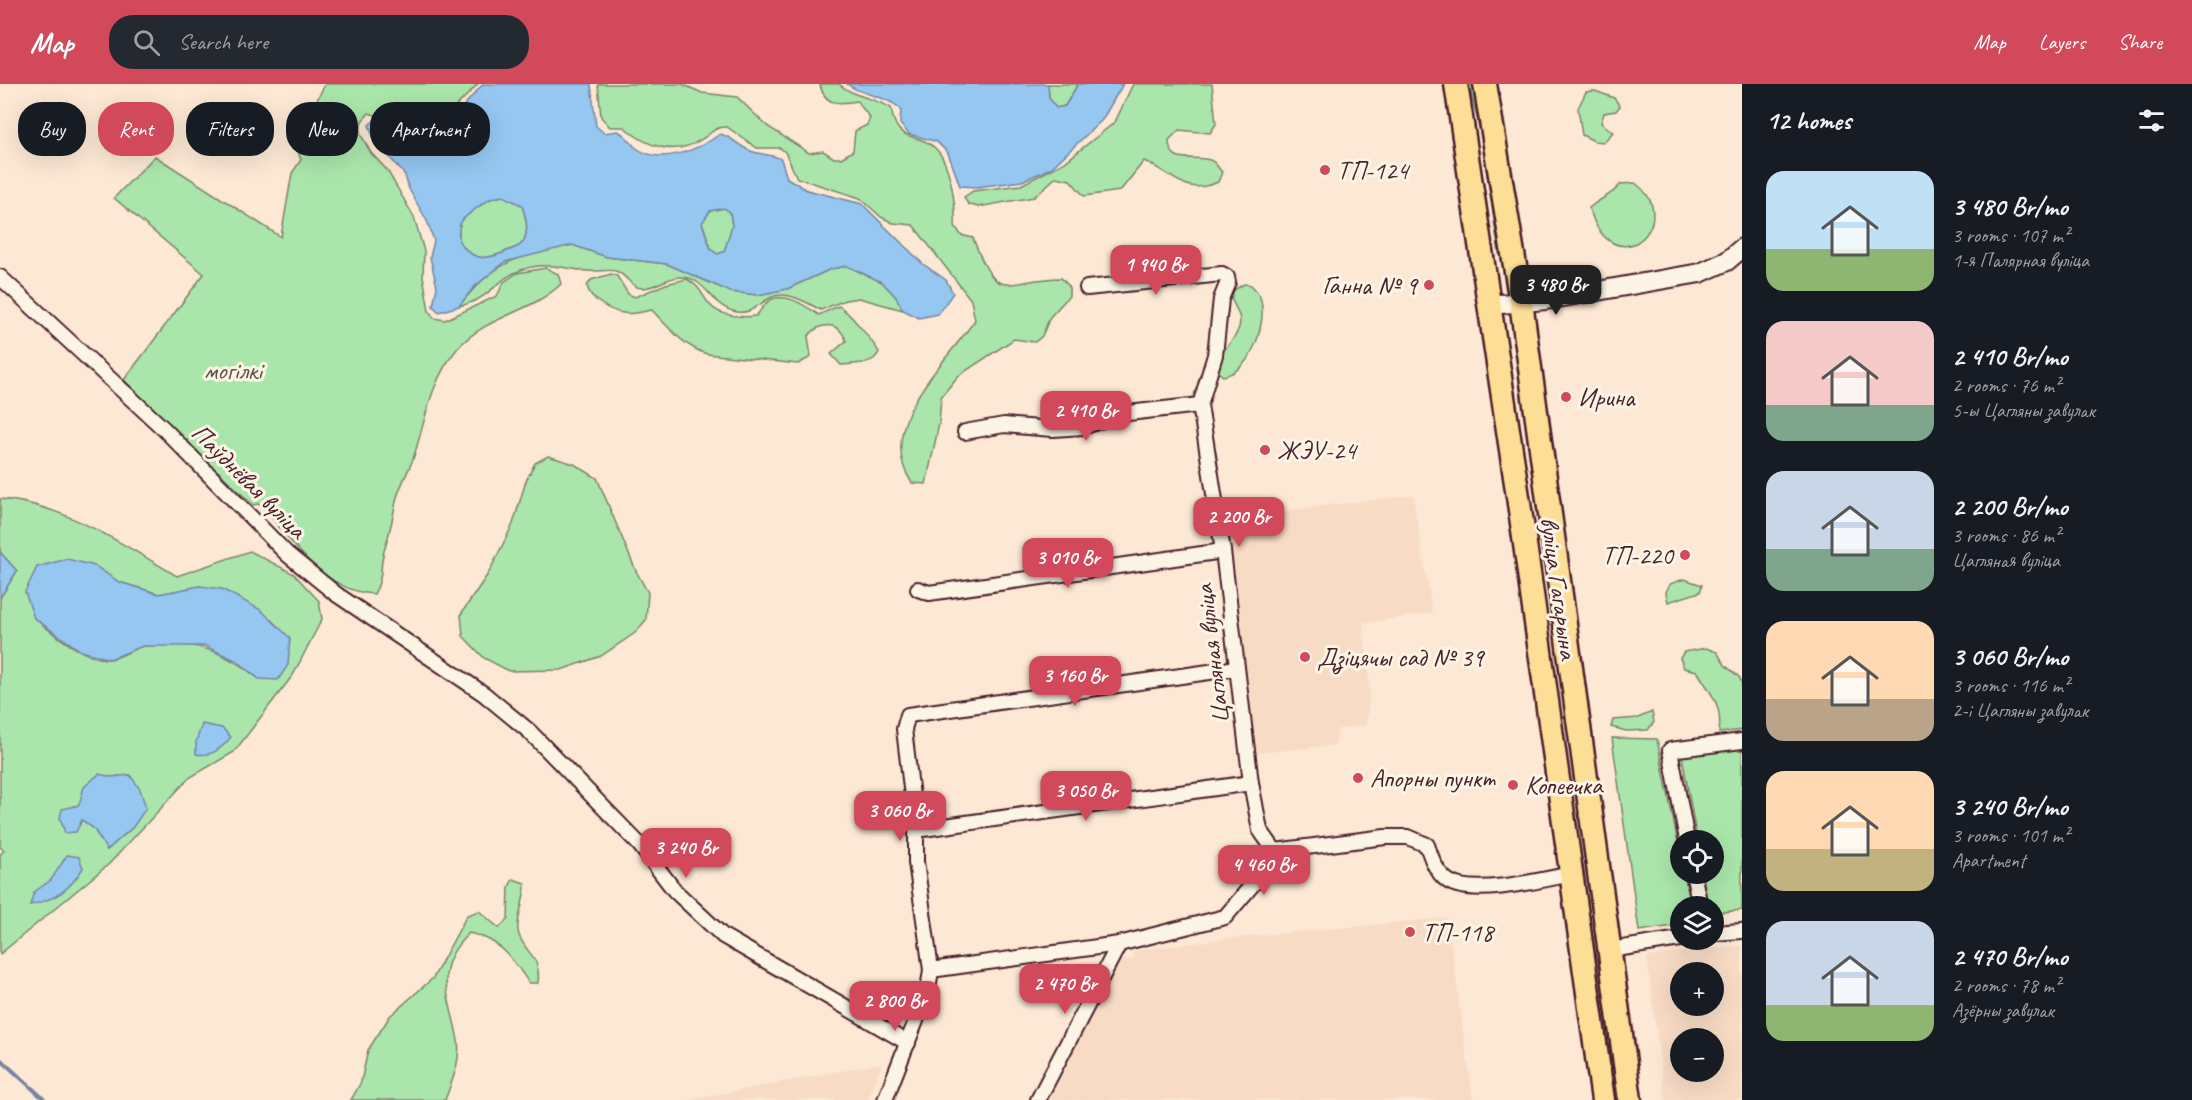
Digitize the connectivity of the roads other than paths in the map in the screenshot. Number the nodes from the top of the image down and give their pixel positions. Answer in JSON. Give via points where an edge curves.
{"nodes":[{"id":1,"x":1456,"y":84,"type":"edge"},
{"id":2,"x":1485,"y":84,"type":"edge"},
{"id":3,"x":1742,"y":248,"type":"edge"},
{"id":4,"x":0,"y":277,"type":"edge"},
{"id":5,"x":1087,"y":288,"type":"dead end"},
{"id":6,"x":1521,"y":302,"type":"junction"},
{"id":7,"x":1489,"y":305,"type":"junction"},
{"id":8,"x":1200,"y":405,"type":"junction"},
{"id":9,"x":965,"y":432,"type":"dead end"},
{"id":10,"x":1223,"y":550,"type":"junction"},
{"id":11,"x":918,"y":589,"type":"dead end"},
{"id":12,"x":1238,"y":668,"type":"junction"},
{"id":13,"x":1576,"y":699,"type":"junction"},
{"id":14,"x":1547,"y":703,"type":"junction"},
{"id":15,"x":1742,"y":741,"type":"edge"},
{"id":16,"x":1251,"y":783,"type":"junction"},
{"id":17,"x":916,"y":830,"type":"junction"},
{"id":18,"x":1685,"y":830,"type":"edge"},
{"id":19,"x":1275,"y":851,"type":"junction"},
{"id":20,"x":1571,"y":874,"type":"junction"},
{"id":21,"x":1742,"y":931,"type":"edge"},
{"id":22,"x":1724,"y":932,"type":"edge"},
{"id":23,"x":1670,"y":941,"type":"edge"},
{"id":24,"x":1119,"y":944,"type":"junction"},
{"id":25,"x":1610,"y":950,"type":"junction"},
{"id":26,"x":931,"y":970,"type":"junction"},
{"id":27,"x":908,"y":1043,"type":"junction"},
{"id":28,"x":1630,"y":1094,"type":"edge"},
{"id":29,"x":1602,"y":1096,"type":"edge"},
{"id":30,"x":885,"y":1100,"type":"edge"},
{"id":31,"x":1038,"y":1100,"type":"edge"}],
"edges":[{"from":1,"to":7,"type":"main road","name":"вуліца Гагарына"},
{"from":2,"to":6,"type":"main road","name":"вуліца Гагарына"},
{"from":3,"to":6,"type":"street","via":[[1727,261],[1701,273]]},
{"from":4,"to":27,"type":"street","name":"Паўднёвая вуліца","via":[[164,429],[287,554],[336,594],[484,694],[529,731],[639,844],[675,891],[723,936]]},
{"from":5,"to":8,"type":"street","name":"Цагляная вуліца","via":[[1227,276],[1215,355]]},
{"from":6,"to":7,"type":"street"},
{"from":6,"to":13,"type":"main road","name":"вуліца Гагарына"},
{"from":7,"to":14,"type":"main road","name":"вуліца Гагарына"},
{"from":8,"to":9,"type":"street","via":[[1119,414],[1083,427],[1004,425]]},
{"from":8,"to":10,"type":"street","name":"Цагляная вуліца"},
{"from":10,"to":11,"type":"street","via":[[929,593]]},
{"from":10,"to":12,"type":"street","name":"Цагляная вуліца"},
{"from":12,"to":16,"type":"street","name":"Цагляная вуліца"},
{"from":12,"to":17,"type":"street","via":[[908,715],[904,729]]},
{"from":13,"to":14,"type":"main road"},
{"from":13,"to":25,"type":"main road","name":"вуліца Гагарына"},
{"from":14,"to":20,"type":"main road","name":"вуліца Гагарына"},
{"from":15,"to":18,"type":"street","via":[[1670,750]]},
{"from":16,"to":17,"type":"street"},
{"from":16,"to":19,"type":"street","name":"Цагляная вуліца","via":[[1260,830]]},
{"from":17,"to":26,"type":"street","via":[[916,862]]},
{"from":19,"to":20,"type":"street","via":[[1408,837],[1427,845],[1445,879],[1458,886],[1475,888]]},
{"from":19,"to":24,"type":"street","via":[[1264,871],[1225,917]]},
{"from":20,"to":29,"type":"main road","name":"вуліца Гагарына"},
{"from":21,"to":22,"type":"street"},
{"from":23,"to":25,"type":"street"},
{"from":24,"to":26,"type":"street"},
{"from":24,"to":31,"type":"street"},
{"from":25,"to":28,"type":"main road","name":"вуліца Гагарына"},
{"from":26,"to":27,"type":"street","via":[[928,990]]},
{"from":27,"to":30,"type":"street"},
{"from":28,"to":29,"type":"street"}]}
